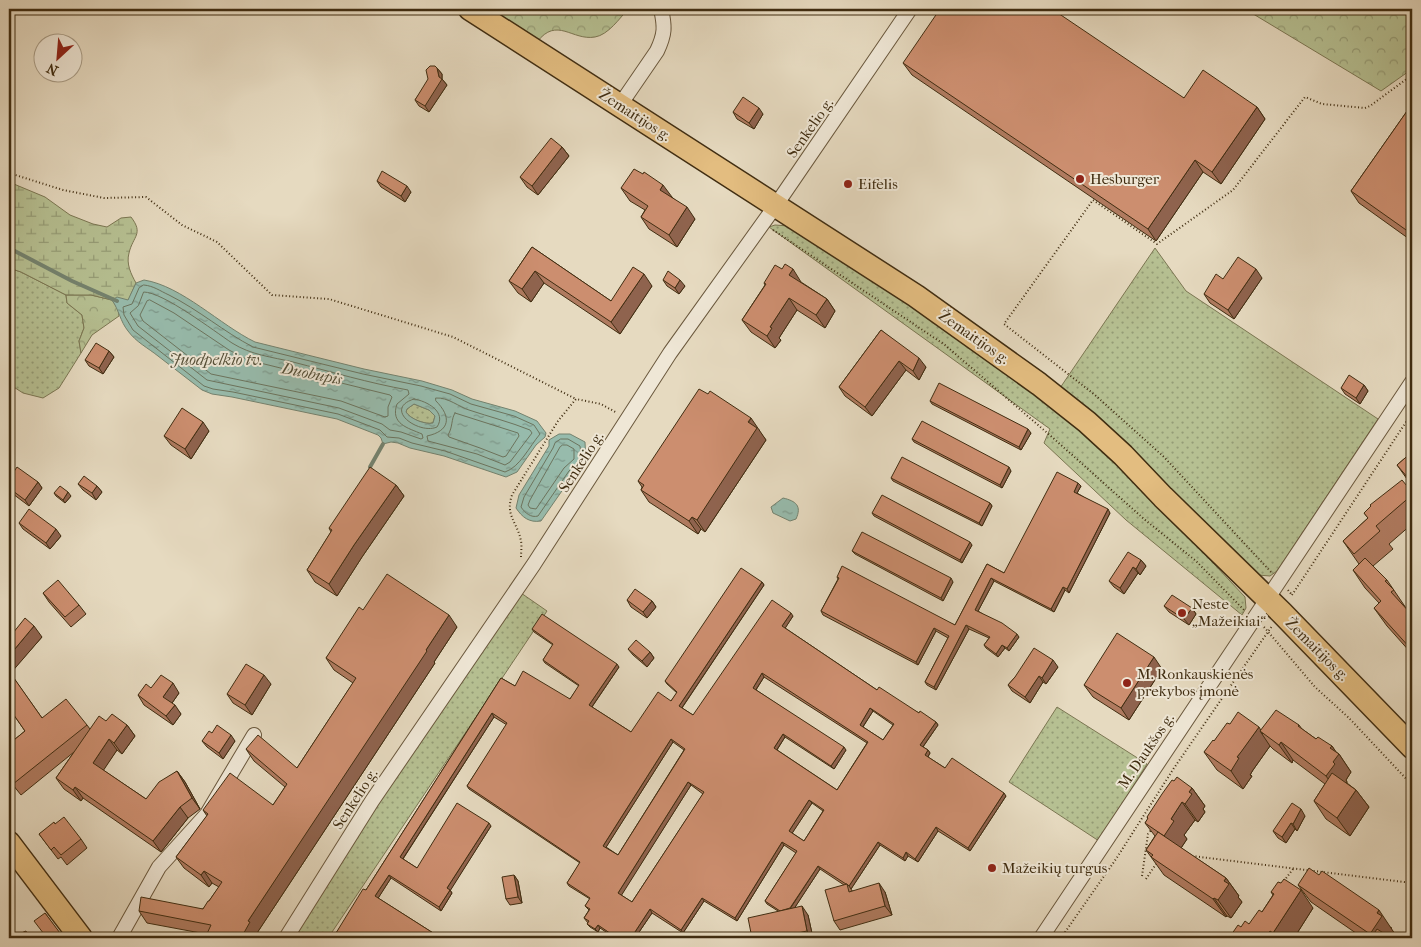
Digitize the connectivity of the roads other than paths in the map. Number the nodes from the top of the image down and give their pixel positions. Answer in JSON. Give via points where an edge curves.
{"nodes":[{"id":1,"x":470,"y":9,"type":"edge"},
{"id":2,"x":661,"y":9,"type":"edge"},
{"id":3,"x":910,"y":9,"type":"edge"},
{"id":4,"x":620,"y":105,"type":"junction"},
{"id":5,"x":776,"y":206,"type":"junction"},
{"id":6,"x":1412,"y":382,"type":"edge"},
{"id":7,"x":1278,"y":604,"type":"junction"},
{"id":8,"x":254,"y":735,"type":"dead end"},
{"id":9,"x":1412,"y":746,"type":"edge"},
{"id":10,"x":9,"y":844,"type":"edge"},
{"id":11,"x":81,"y":938,"type":"edge"},
{"id":12,"x":119,"y":938,"type":"edge"},
{"id":13,"x":286,"y":938,"type":"edge"},
{"id":14,"x":1041,"y":938,"type":"edge"}],
"edges":[{"from":1,"to":4,"type":"main road","name":"Žemaitijos g."},
{"from":2,"to":4,"type":"street","via":[[664,34],[661,43]]},
{"from":3,"to":5,"type":"street","name":"Senkelio g."},
{"from":4,"to":5,"type":"main road","name":"Žemaitijos g."},
{"from":5,"to":7,"type":"main road","name":"Žemaitijos g.","via":[[916,296],[1087,422]]},
{"from":5,"to":13,"type":"street","name":"Senkelio g.","via":[[670,353],[521,584],[372,801]]},
{"from":6,"to":7,"type":"street","name":"M. Daukšos g."},
{"from":7,"to":9,"type":"main road","name":"Žemaitijos g."},
{"from":7,"to":14,"type":"street","name":"M. Daukšos g.","via":[[1254,619]]},
{"from":8,"to":12,"type":"street","via":[[207,814],[159,867]]},
{"from":10,"to":11,"type":"main road"}]}
